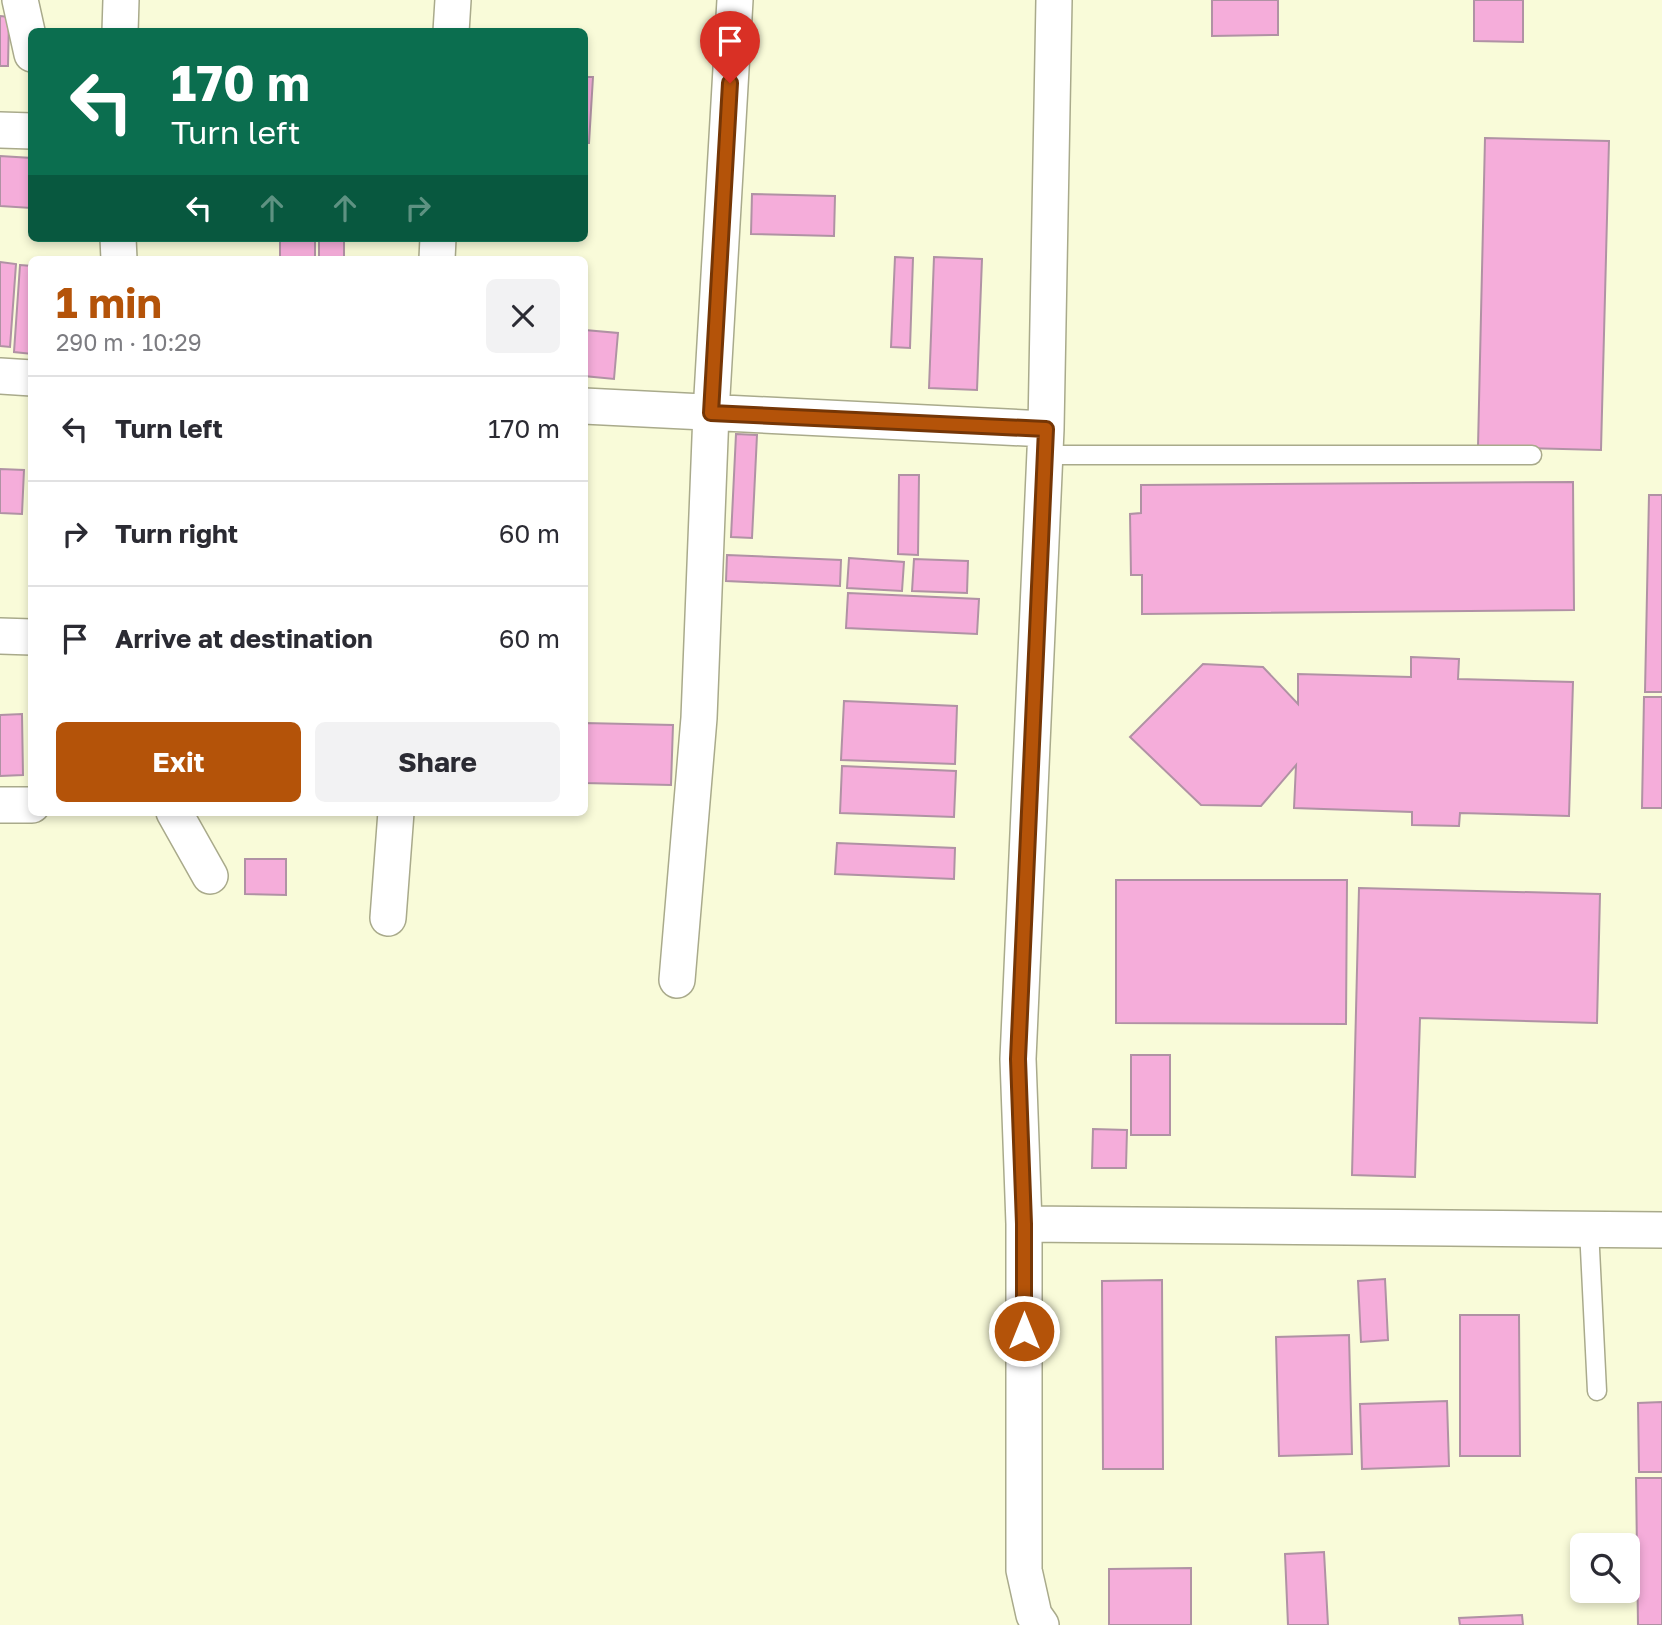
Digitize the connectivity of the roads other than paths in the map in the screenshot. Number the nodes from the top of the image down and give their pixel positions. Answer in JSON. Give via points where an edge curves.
{"nodes":[{"id":1,"x":20,"y":0,"type":"edge"},
{"id":2,"x":121,"y":0,"type":"edge"},
{"id":3,"x":453,"y":0,"type":"edge"},
{"id":4,"x":735,"y":0,"type":"edge"},
{"id":5,"x":1054,"y":0,"type":"edge"},
{"id":6,"x":120,"y":28,"type":"edge"},
{"id":7,"x":451,"y":28,"type":"edge"},
{"id":8,"x":28,"y":36,"type":"edge"},
{"id":9,"x":0,"y":130,"type":"edge"},
{"id":10,"x":28,"y":131,"type":"edge"},
{"id":11,"x":0,"y":376,"type":"edge"},
{"id":12,"x":28,"y":378,"type":"edge"},
{"id":13,"x":588,"y":406,"type":"edge"},
{"id":14,"x":711,"y":413,"type":"junction"},
{"id":15,"x":1045,"y":442,"type":"junction"},
{"id":16,"x":1531,"y":455,"type":"dead end"},
{"id":17,"x":0,"y":636,"type":"edge"},
{"id":18,"x":28,"y":637,"type":"edge"},
{"id":19,"x":0,"y":805,"type":"edge"},
{"id":20,"x":28,"y":805,"type":"edge"},
{"id":21,"x":176,"y":816,"type":"edge"},
{"id":22,"x":396,"y":816,"type":"edge"},
{"id":23,"x":210,"y":876,"type":"dead end"},
{"id":24,"x":388,"y":918,"type":"dead end"},
{"id":25,"x":677,"y":981,"type":"dead end"},
{"id":26,"x":1024,"y":1224,"type":"junction"},
{"id":27,"x":1589,"y":1229,"type":"junction"},
{"id":28,"x":1662,"y":1230,"type":"edge"},
{"id":29,"x":1597,"y":1391,"type":"dead end"},
{"id":30,"x":1041,"y":1625,"type":"edge"}],
"edges":[{"from":1,"to":8,"type":"street"},
{"from":2,"to":6,"type":"street"},
{"from":3,"to":7,"type":"street"},
{"from":4,"to":14,"type":"street"},
{"from":5,"to":15,"type":"street"},
{"from":9,"to":10,"type":"street"},
{"from":11,"to":12,"type":"street"},
{"from":13,"to":14,"type":"street"},
{"from":14,"to":15,"type":"street"},
{"from":14,"to":25,"type":"street","via":[[699,718]]},
{"from":15,"to":16,"type":"lane"},
{"from":15,"to":26,"type":"street","via":[[1018,1059]]},
{"from":17,"to":18,"type":"street"},
{"from":19,"to":20,"type":"street"},
{"from":21,"to":23,"type":"street"},
{"from":22,"to":24,"type":"street"},
{"from":26,"to":27,"type":"street"},
{"from":26,"to":30,"type":"street","via":[[1024,1570],[1034,1615]]},
{"from":27,"to":28,"type":"street"},
{"from":27,"to":29,"type":"lane"}]}
